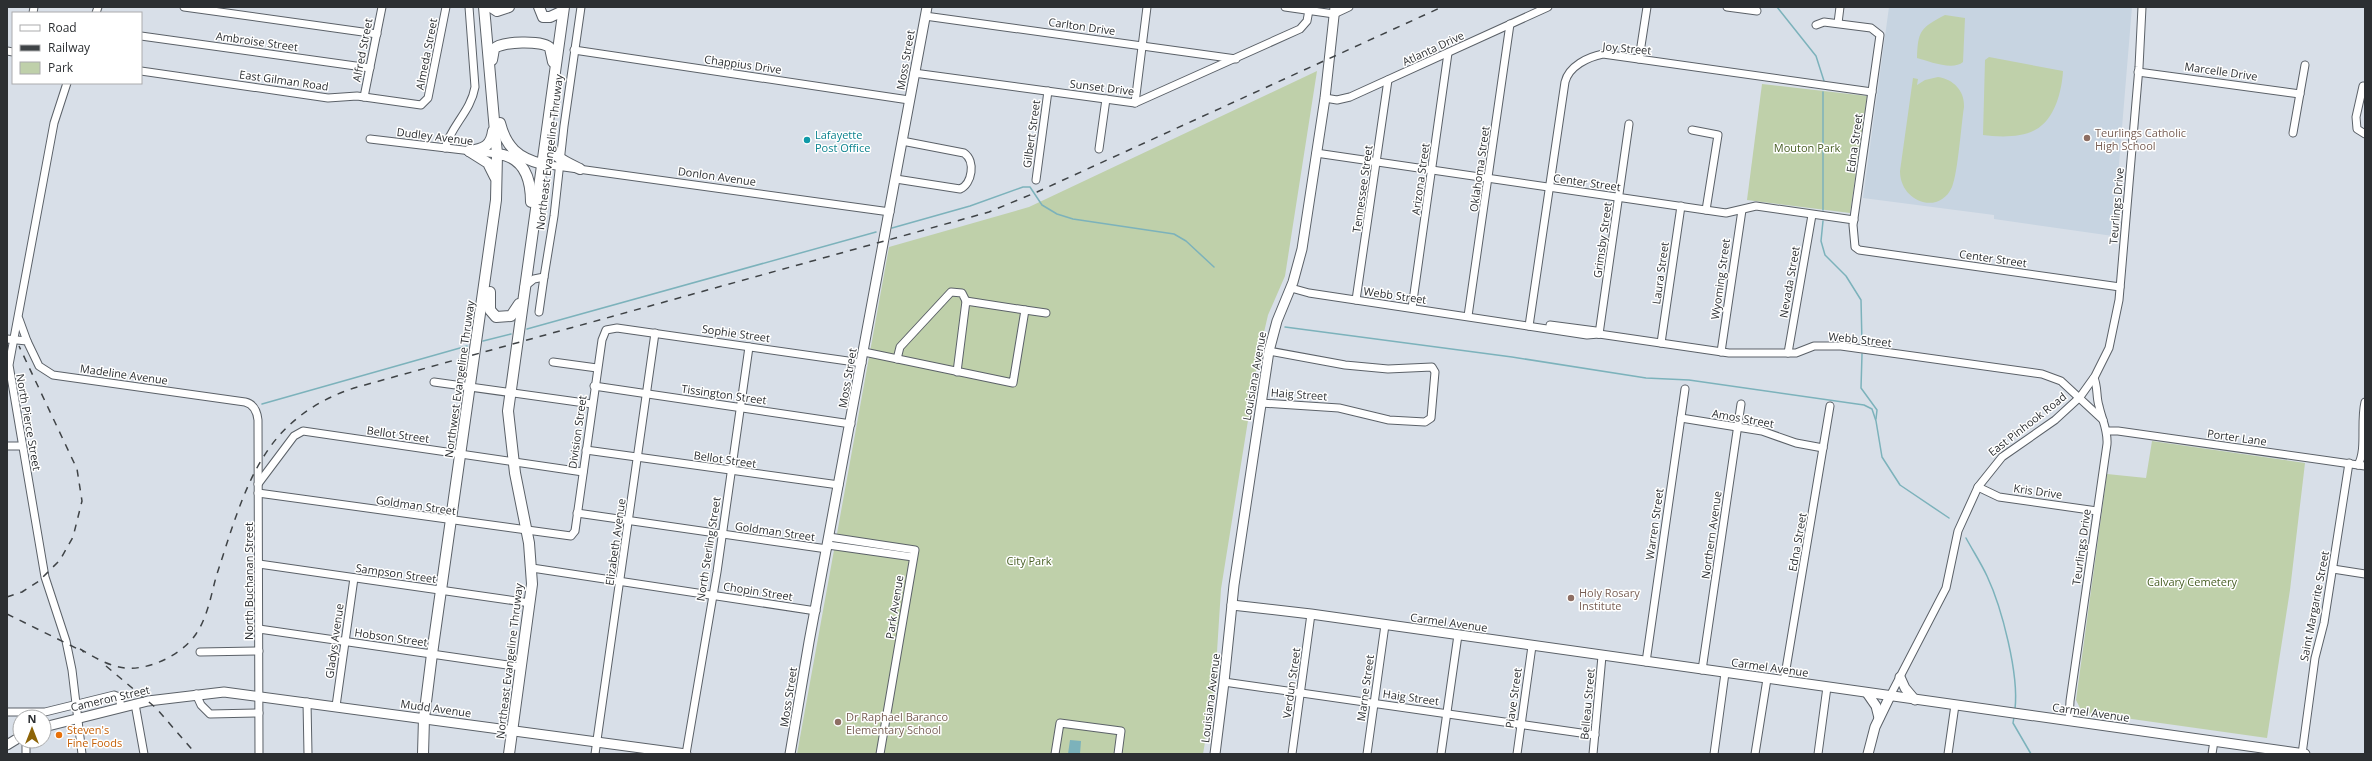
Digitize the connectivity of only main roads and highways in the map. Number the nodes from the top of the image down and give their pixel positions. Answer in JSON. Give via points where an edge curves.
{"nodes":[{"id":1,"x":484,"y":7,"type":"edge"},
{"id":2,"x":491,"y":7,"type":"edge"},
{"id":3,"x":509,"y":7,"type":"edge"},
{"id":4,"x":539,"y":7,"type":"edge"},
{"id":5,"x":563,"y":9,"type":"edge"},
{"id":6,"x":1335,"y":10,"type":"edge"},
{"id":7,"x":926,"y":11,"type":"edge"},
{"id":8,"x":491,"y":71,"type":"junction"},
{"id":9,"x":554,"y":72,"type":"junction"},
{"id":10,"x":492,"y":84,"type":"junction"},
{"id":11,"x":495,"y":118,"type":"junction"},
{"id":12,"x":546,"y":137,"type":"junction"},
{"id":13,"x":498,"y":154,"type":"junction"},
{"id":14,"x":542,"y":164,"type":"junction"},
{"id":15,"x":580,"y":169,"type":"road end"},
{"id":16,"x":497,"y":183,"type":"junction"},
{"id":17,"x":494,"y":214,"type":"junction"},
{"id":18,"x":532,"y":228,"type":"junction"},
{"id":19,"x":524,"y":287,"type":"junction"},
{"id":20,"x":1232,"y":605,"type":"junction"},
{"id":21,"x":1900,"y":677,"type":"road end"},
{"id":22,"x":1867,"y":693,"type":"junction"},
{"id":23,"x":182,"y":696,"type":"joint"},
{"id":24,"x":1890,"y":696,"type":"junction"},
{"id":25,"x":1915,"y":700,"type":"junction"},
{"id":26,"x":424,"y":718,"type":"junction"},
{"id":27,"x":1879,"y":719,"type":"junction"},
{"id":28,"x":52,"y":725,"type":"edge"},
{"id":29,"x":512,"y":731,"type":"junction"},
{"id":30,"x":423,"y":754,"type":"edge"},
{"id":31,"x":509,"y":754,"type":"edge"},
{"id":32,"x":686,"y":754,"type":"edge"},
{"id":33,"x":790,"y":754,"type":"edge"},
{"id":34,"x":1215,"y":754,"type":"edge"},
{"id":35,"x":1868,"y":754,"type":"edge"},
{"id":36,"x":2303,"y":754,"type":"edge"}],
"edges":[{"from":1,"to":8,"type":"highway","name":"Northwest Evangeline Thruway"},
{"from":2,"to":3,"type":"highway","via":[[497,11]]},
{"from":4,"to":5,"type":"highway","via":[[543,17],[550,17]]},
{"from":5,"to":9,"type":"highway","name":"Northeast Evangeline Thruway"},
{"from":6,"to":20,"type":"main road","name":"Louisiana Avenue","via":[[1325,98],[1302,249],[1269,351]]},
{"from":7,"to":33,"type":"main road","name":"Moss Street"},
{"from":8,"to":9,"type":"highway","via":[[496,45],[544,43],[550,48]]},
{"from":8,"to":10,"type":"highway","name":"Northwest Evangeline Thruway"},
{"from":9,"to":12,"type":"highway","name":"Northeast Evangeline Thruway"},
{"from":10,"to":11,"type":"highway","name":"Northwest Evangeline Thruway"},
{"from":10,"to":14,"type":"highway","via":[[504,138],[520,157]]},
{"from":11,"to":13,"type":"highway","name":"Northwest Evangeline Thruway"},
{"from":11,"to":16,"type":"highway","via":[[490,143],[483,149],[469,151],[488,163],[493,169]]},
{"from":12,"to":14,"type":"highway","name":"Northeast Evangeline Thruway"},
{"from":12,"to":15,"type":"highway","via":[[550,150],[560,162]]},
{"from":13,"to":16,"type":"highway","name":"Northwest Evangeline Thruway"},
{"from":13,"to":18,"type":"highway","via":[[513,159],[526,171],[531,190]]},
{"from":14,"to":18,"type":"highway","name":"Northeast Evangeline Thruway"},
{"from":16,"to":17,"type":"highway","name":"Northwest Evangeline Thruway"},
{"from":17,"to":19,"type":"highway","via":[[496,247],[488,305],[493,314],[501,318],[511,316],[517,309]]},
{"from":17,"to":26,"type":"highway","name":"Northwest Evangeline Thruway"},
{"from":18,"to":19,"type":"highway","name":"Northeast Evangeline Thruway"},
{"from":19,"to":29,"type":"highway","name":"Northeast Evangeline Thruway","via":[[508,411],[513,462],[532,568],[530,603]]},
{"from":20,"to":22,"type":"main road","name":"Carmel Avenue"},
{"from":20,"to":34,"type":"main road","name":"Louisiana Avenue"},
{"from":21,"to":25,"type":"main road"},
{"from":22,"to":24,"type":"main road","name":"Carmel Avenue"},
{"from":22,"to":27,"type":"main road","via":[[1876,706]]},
{"from":23,"to":26,"type":"main road","name":"Mudd Avenue","via":[[224,692]]},
{"from":23,"to":28,"type":"main road","name":"Cameron Street","via":[[121,707]]},
{"from":24,"to":25,"type":"main road","name":"Carmel Avenue"},
{"from":24,"to":27,"type":"main road","name":"East Pinhook Road"},
{"from":25,"to":36,"type":"main road","name":"Carmel Avenue"},
{"from":26,"to":29,"type":"main road","name":"Mudd Avenue"},
{"from":26,"to":30,"type":"highway","name":"Northwest Evangeline Thruway"},
{"from":27,"to":35,"type":"main road","name":"East Pinhook Road"},
{"from":29,"to":31,"type":"highway","name":"Northeast Evangeline Thruway"},
{"from":29,"to":32,"type":"main road","name":"Mudd Avenue"}]}
